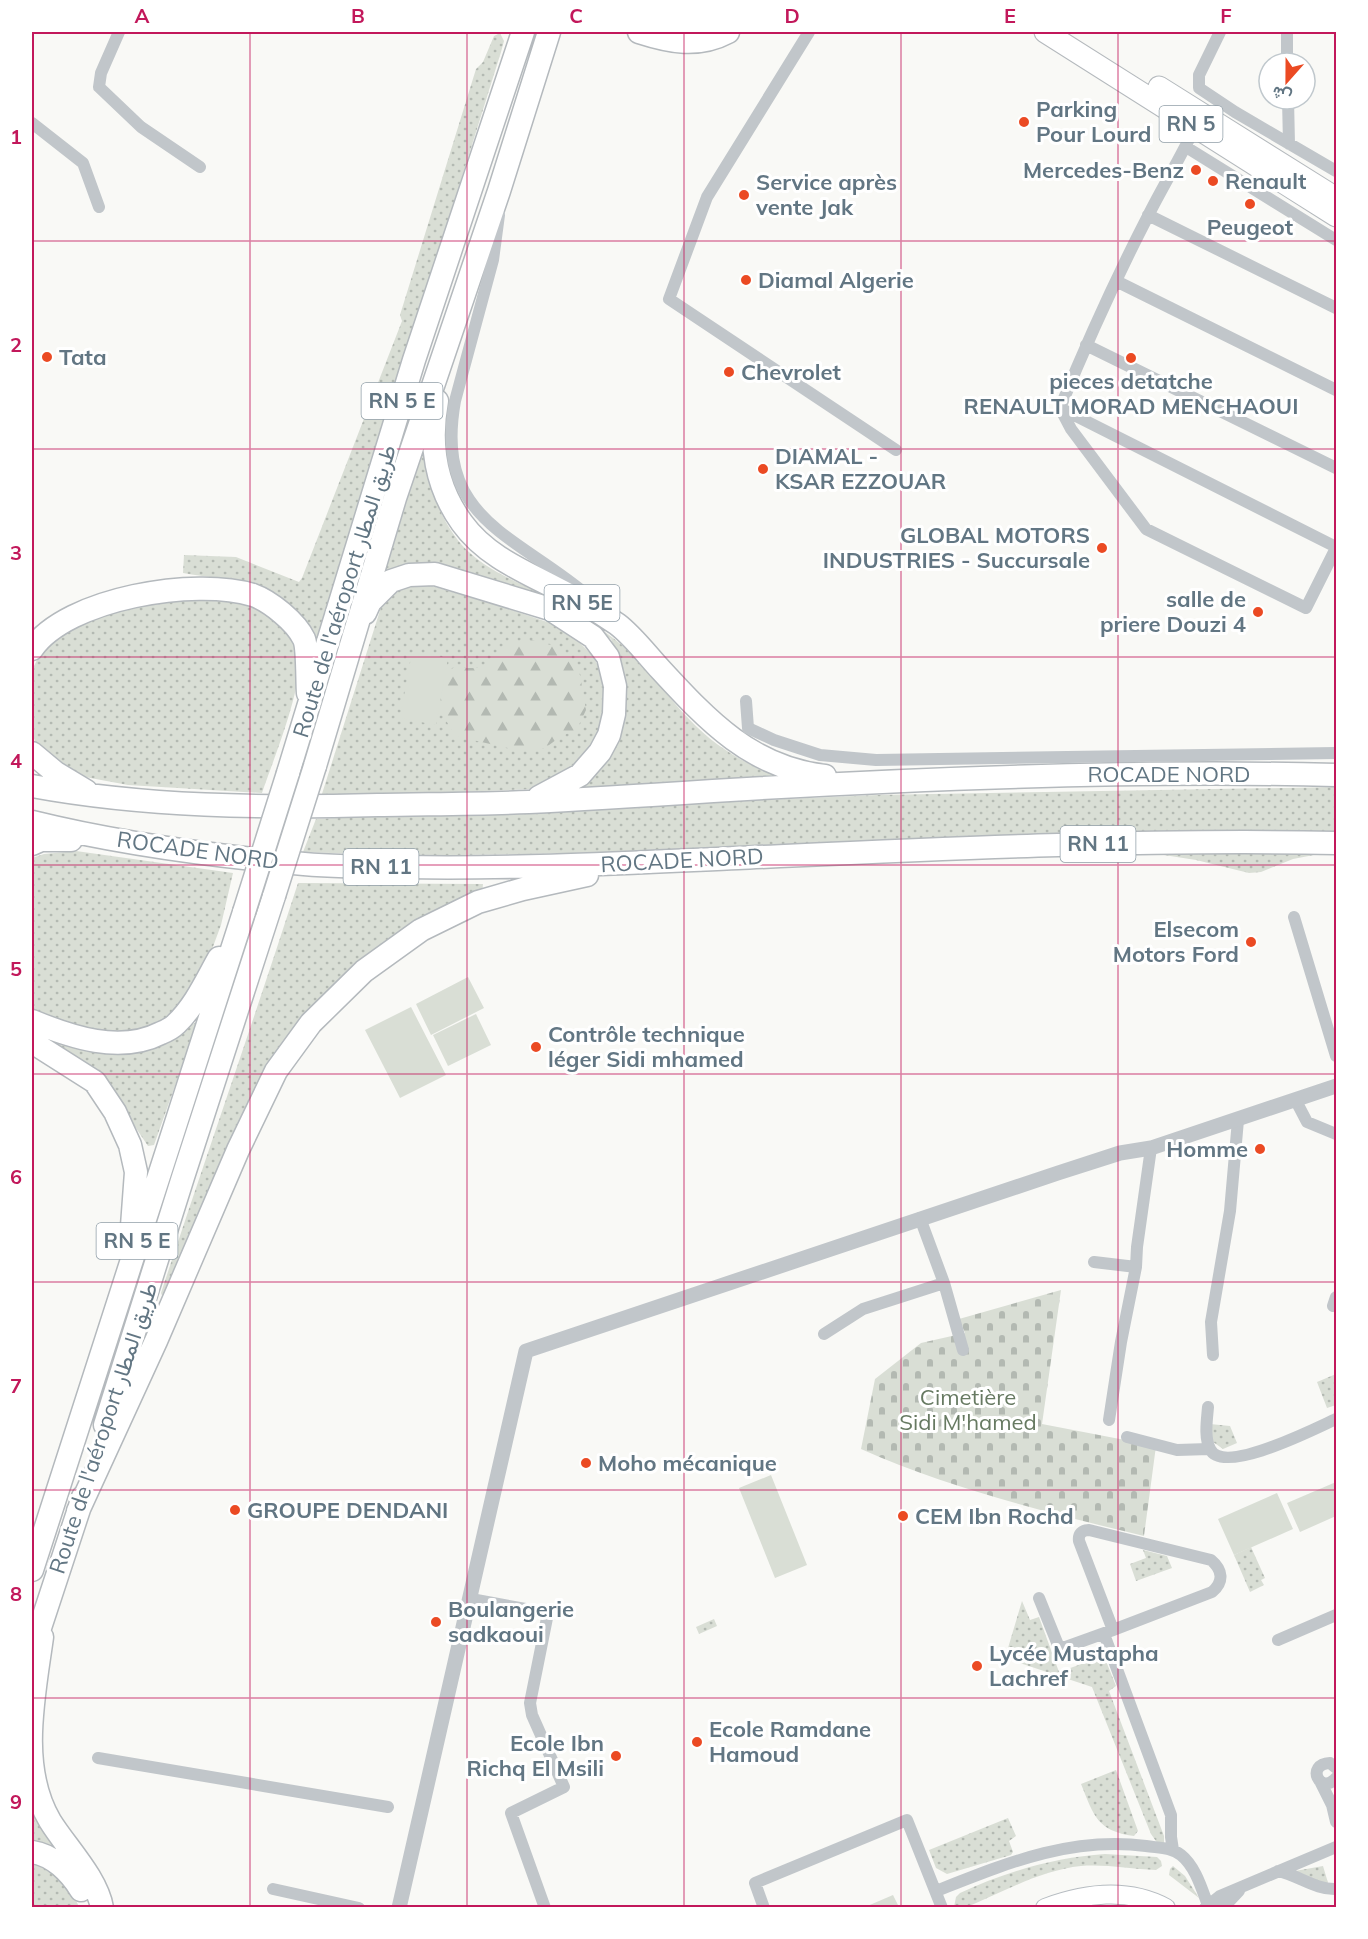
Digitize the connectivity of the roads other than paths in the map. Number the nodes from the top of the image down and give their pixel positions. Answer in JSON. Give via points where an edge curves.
{"nodes":[{"id":1,"x":119,"y":32,"type":"edge"},
{"id":2,"x":523,"y":32,"type":"edge"},
{"id":3,"x":549,"y":32,"type":"edge"},
{"id":4,"x":639,"y":32,"type":"edge"},
{"id":5,"x":728,"y":32,"type":"edge"},
{"id":6,"x":809,"y":32,"type":"edge"},
{"id":7,"x":1046,"y":32,"type":"edge"},
{"id":8,"x":1068,"y":32,"type":"edge"},
{"id":9,"x":1220,"y":32,"type":"edge"},
{"id":10,"x":1287,"y":32,"type":"edge"},
{"id":11,"x":1287,"y":51,"type":"edge"},
{"id":12,"x":1288,"y":111,"type":"edge"},
{"id":13,"x":1229,"y":119,"type":"junction"},
{"id":14,"x":32,"y":123,"type":"edge"},
{"id":15,"x":1195,"y":127,"type":"junction"},
{"id":16,"x":1288,"y":144,"type":"junction"},
{"id":17,"x":1186,"y":147,"type":"junction"},
{"id":18,"x":200,"y":167,"type":"dead end"},
{"id":19,"x":1336,"y":171,"type":"edge"},
{"id":20,"x":499,"y":190,"type":"junction"},
{"id":21,"x":1336,"y":198,"type":"edge"},
{"id":22,"x":99,"y":207,"type":"dead end"},
{"id":23,"x":1148,"y":215,"type":"junction"},
{"id":24,"x":1336,"y":216,"type":"edge"},
{"id":25,"x":1336,"y":240,"type":"edge"},
{"id":26,"x":1116,"y":281,"type":"junction"},
{"id":27,"x":1336,"y":308,"type":"edge"},
{"id":28,"x":453,"y":329,"type":"junction"},
{"id":29,"x":1086,"y":345,"type":"junction"},
{"id":30,"x":1336,"y":390,"type":"edge"},
{"id":31,"x":1060,"y":408,"type":"junction"},
{"id":32,"x":896,"y":450,"type":"dead end"},
{"id":33,"x":1336,"y":468,"type":"edge"},
{"id":34,"x":1336,"y":548,"type":"edge"},
{"id":35,"x":1332,"y":566,"type":"edge"},
{"id":36,"x":618,"y":625,"type":"junction"},
{"id":37,"x":355,"y":630,"type":"junction"},
{"id":38,"x":32,"y":649,"type":"edge"},
{"id":39,"x":746,"y":701,"type":"dead end"},
{"id":40,"x":309,"y":708,"type":"junction"},
{"id":41,"x":32,"y":753,"type":"edge"},
{"id":42,"x":1336,"y":753,"type":"edge"},
{"id":43,"x":1336,"y":775,"type":"edge"},
{"id":44,"x":868,"y":781,"type":"junction"},
{"id":45,"x":32,"y":786,"type":"edge"},
{"id":46,"x":95,"y":796,"type":"junction"},
{"id":47,"x":529,"y":802,"type":"junction"},
{"id":48,"x":32,"y":822,"type":"edge"},
{"id":49,"x":115,"y":839,"type":"junction"},
{"id":50,"x":1336,"y":843,"type":"edge"},
{"id":51,"x":32,"y":844,"type":"edge"},
{"id":52,"x":650,"y":862,"type":"junction"},
{"id":53,"x":244,"y":912,"type":"junction"},
{"id":54,"x":1293,"y":917,"type":"dead end"},
{"id":55,"x":32,"y":1021,"type":"edge"},
{"id":56,"x":32,"y":1042,"type":"edge"},
{"id":57,"x":1336,"y":1056,"type":"edge"},
{"id":58,"x":1336,"y":1086,"type":"edge"},
{"id":59,"x":1295,"y":1099,"type":"junction"},
{"id":60,"x":1238,"y":1120,"type":"junction"},
{"id":61,"x":1336,"y":1134,"type":"edge"},
{"id":62,"x":1151,"y":1148,"type":"junction"},
{"id":63,"x":920,"y":1218,"type":"junction"},
{"id":64,"x":1094,"y":1262,"type":"dead end"},
{"id":65,"x":1136,"y":1267,"type":"junction"},
{"id":66,"x":127,"y":1270,"type":"junction"},
{"id":67,"x":944,"y":1283,"type":"junction"},
{"id":68,"x":824,"y":1334,"type":"dead end"},
{"id":69,"x":963,"y":1350,"type":"dead end"},
{"id":70,"x":1213,"y":1355,"type":"dead end"},
{"id":71,"x":1208,"y":1407,"type":"dead end"},
{"id":72,"x":1336,"y":1419,"type":"edge"},
{"id":73,"x":1109,"y":1420,"type":"dead end"},
{"id":74,"x":1127,"y":1437,"type":"dead end"},
{"id":75,"x":1209,"y":1449,"type":"junction"},
{"id":76,"x":78,"y":1511,"type":"junction"},
{"id":77,"x":32,"y":1570,"type":"edge"},
{"id":78,"x":1039,"y":1598,"type":"dead end"},
{"id":79,"x":471,"y":1599,"type":"junction"},
{"id":80,"x":46,"y":1609,"type":"junction"},
{"id":81,"x":1336,"y":1615,"type":"edge"},
{"id":82,"x":1109,"y":1632,"type":"junction"},
{"id":83,"x":1278,"y":1640,"type":"dead end"},
{"id":84,"x":32,"y":1652,"type":"edge"},
{"id":85,"x":98,"y":1758,"type":"dead end"},
{"id":86,"x":1334,"y":1764,"type":"edge"},
{"id":87,"x":1318,"y":1776,"type":"junction"},
{"id":88,"x":1336,"y":1779,"type":"edge"},
{"id":89,"x":1332,"y":1805,"type":"junction"},
{"id":90,"x":388,"y":1807,"type":"dead end"},
{"id":91,"x":1336,"y":1822,"type":"edge"},
{"id":92,"x":1336,"y":1847,"type":"edge"},
{"id":93,"x":1173,"y":1850,"type":"junction"},
{"id":94,"x":32,"y":1852,"type":"edge"},
{"id":95,"x":1277,"y":1870,"type":"junction"},
{"id":96,"x":273,"y":1889,"type":"dead end"},
{"id":97,"x":1336,"y":1889,"type":"edge"},
{"id":98,"x":936,"y":1891,"type":"junction"},
{"id":99,"x":1106,"y":1901,"type":"edge"},
{"id":100,"x":1211,"y":1903,"type":"edge"},
{"id":101,"x":88,"y":1908,"type":"edge"},
{"id":102,"x":102,"y":1908,"type":"edge"},
{"id":103,"x":359,"y":1908,"type":"edge"},
{"id":104,"x":399,"y":1908,"type":"edge"},
{"id":105,"x":545,"y":1908,"type":"edge"},
{"id":106,"x":764,"y":1908,"type":"edge"},
{"id":107,"x":942,"y":1908,"type":"edge"},
{"id":108,"x":1044,"y":1908,"type":"edge"},
{"id":109,"x":1166,"y":1908,"type":"edge"}],
"edges":[{"from":1,"to":18,"type":"street","via":[[99,87],[141,127]]},
{"from":2,"to":40,"type":"highway","name":"Route de l'aéroport طريق المطار","number":"RN 5 E","via":[[414,360]]},
{"from":3,"to":20,"type":"highway","name":"Route de l'aéroport طريق المطار","number":"RN 5 E"},
{"from":4,"to":5,"type":"highway","via":[[666,41],[691,43]]},
{"from":6,"to":32,"type":"street","via":[[707,197],[669,299]]},
{"from":7,"to":15,"type":"highway","number":"RN 5"},
{"from":8,"to":13,"type":"highway","number":"RN 5"},
{"from":9,"to":13,"type":"street","via":[[1198,83]]},
{"from":10,"to":11,"type":"street"},
{"from":12,"to":16,"type":"street"},
{"from":13,"to":16,"type":"street"},
{"from":13,"to":21,"type":"highway","number":"RN 5"},
{"from":14,"to":22,"type":"street","via":[[83,163]]},
{"from":15,"to":17,"type":"street"},
{"from":15,"to":24,"type":"highway","number":"RN 5"},
{"from":16,"to":19,"type":"street"},
{"from":17,"to":23,"type":"street"},
{"from":17,"to":25,"type":"street"},
{"from":20,"to":28,"type":"highway","name":"Route de l'aéroport طريق المطار","number":"RN 5 E"},
{"from":20,"to":36,"type":"street","via":[[494,260],[451,420],[455,472],[462,490],[488,522],[576,586]]},
{"from":23,"to":26,"type":"street"},
{"from":23,"to":27,"type":"street"},
{"from":26,"to":29,"type":"street"},
{"from":26,"to":30,"type":"street"},
{"from":28,"to":36,"type":"highway","number":"RN 5E","via":[[435,420],[437,469],[447,499],[463,524],[488,550]]},
{"from":28,"to":37,"type":"highway","name":"Route de l'aéroport طريق المطار","number":"RN 5 E","via":[[394,498]]},
{"from":29,"to":31,"type":"street"},
{"from":29,"to":33,"type":"street"},
{"from":31,"to":34,"type":"street"},
{"from":31,"to":35,"type":"street","via":[[1071,429],[1146,529],[1306,608]]},
{"from":34,"to":35,"type":"street"},
{"from":36,"to":44,"type":"highway","number":"RN 5E","via":[[716,728],[748,750],[816,775]]},
{"from":37,"to":47,"type":"highway","via":[[370,602],[391,581],[409,575],[435,574],[550,609],[593,637],[608,657],[615,686],[609,735],[580,775]]},
{"from":37,"to":76,"type":"highway","name":"Route de l'aéroport طريق المطار","number":"RN 5 E","bridge":true},
{"from":38,"to":40,"type":"highway","via":[[64,620],[162,590],[227,590],[254,595],[286,615],[304,640]]},
{"from":39,"to":42,"type":"street","via":[[748,728],[820,755],[876,760]]},
{"from":40,"to":53,"type":"highway","name":"Route de l'aéroport طريق المطار","number":"RN 5 E","bridge":true},
{"from":41,"to":46,"type":"highway"},
{"from":43,"to":44,"type":"highway","name":"ROCADE NORD","via":[[1043,775]]},
{"from":44,"to":47,"type":"highway","name":"ROCADE NORD"},
{"from":45,"to":46,"type":"highway","name":"ROCADE NORD"},
{"from":46,"to":47,"type":"highway","name":"ROCADE NORD","via":[[220,806]]},
{"from":48,"to":49,"type":"highway","name":"ROCADE NORD","number":"RN 11"},
{"from":49,"to":51,"type":"highway","via":[[41,840]]},
{"from":49,"to":52,"type":"highway","name":"ROCADE NORD","number":"RN 11","via":[[317,865],[459,868]]},
{"from":50,"to":52,"type":"highway","name":"ROCADE NORD","number":"RN 11","via":[[1005,846]]},
{"from":52,"to":76,"type":"highway","via":[[478,902],[421,930],[374,964],[311,1023],[276,1071],[238,1150]]},
{"from":53,"to":55,"type":"highway","via":[[194,1004],[175,1026],[160,1034],[129,1044],[98,1041]]},
{"from":53,"to":66,"type":"highway","name":"Route de l'aéroport طريق المطار","number":"RN 5 E"},
{"from":54,"to":57,"type":"street"},
{"from":56,"to":66,"type":"highway","via":[[95,1083],[115,1112],[130,1145],[136,1172]]},
{"from":58,"to":59,"type":"street"},
{"from":59,"to":60,"type":"street"},
{"from":59,"to":61,"type":"street","via":[[1307,1122]]},
{"from":60,"to":62,"type":"street"},
{"from":60,"to":70,"type":"street","via":[[1230,1211],[1211,1322]]},
{"from":62,"to":63,"type":"street","via":[[1120,1153]]},
{"from":62,"to":65,"type":"street"},
{"from":63,"to":67,"type":"street"},
{"from":63,"to":79,"type":"street","via":[[526,1351]]},
{"from":64,"to":65,"type":"street"},
{"from":65,"to":73,"type":"street"},
{"from":66,"to":77,"type":"highway","name":"Route de l'aéroport طريق المطار","number":"RN 5 E"},
{"from":67,"to":68,"type":"street","via":[[863,1309]]},
{"from":67,"to":69,"type":"street"},
{"from":71,"to":75,"type":"street"},
{"from":72,"to":75,"type":"street","via":[[1250,1455],[1222,1457]]},
{"from":74,"to":75,"type":"street","via":[[1177,1450]]},
{"from":76,"to":80,"type":"highway","name":"Route de l'aéroport طريق المطار","number":"RN 5 E"},
{"from":78,"to":82,"type":"street","via":[[1061,1647]]},
{"from":79,"to":104,"type":"street"},
{"from":79,"to":105,"type":"street","via":[[548,1613],[530,1703],[564,1787],[511,1813]]},
{"from":80,"to":84,"type":"highway","name":"Route de l'aéroport طريق المطار","number":"RN 5 E"},
{"from":80,"to":102,"type":"highway","via":[[32,1723],[34,1772],[49,1819],[92,1883]]},
{"from":81,"to":83,"type":"street"},
{"from":82,"to":82,"type":"street","via":[[1079,1541],[1083,1531],[1200,1557],[1217,1565],[1221,1580],[1212,1592]]},
{"from":82,"to":93,"type":"street","via":[[1171,1815]]},
{"from":85,"to":90,"type":"street"},
{"from":86,"to":87,"type":"street","via":[[1323,1763]]},
{"from":87,"to":88,"type":"street","via":[[1329,1784]]},
{"from":87,"to":89,"type":"street"},
{"from":88,"to":89,"type":"street"},
{"from":89,"to":91,"type":"street"},
{"from":92,"to":95,"type":"street"},
{"from":93,"to":98,"type":"street","via":[[1130,1844],[1079,1846],[1014,1862]]},
{"from":93,"to":100,"type":"street","via":[[1188,1863]]},
{"from":94,"to":101,"type":"highway","via":[[58,1863],[75,1880]]},
{"from":95,"to":97,"type":"street","via":[[1323,1888]]},
{"from":95,"to":100,"type":"street"},
{"from":96,"to":103,"type":"street"},
{"from":98,"to":106,"type":"street","via":[[907,1820],[755,1883]]},
{"from":98,"to":107,"type":"street"},
{"from":99,"to":108,"type":"main road","via":[[1065,1900]]},
{"from":99,"to":109,"type":"main road","via":[[1122,1894]]}]}
